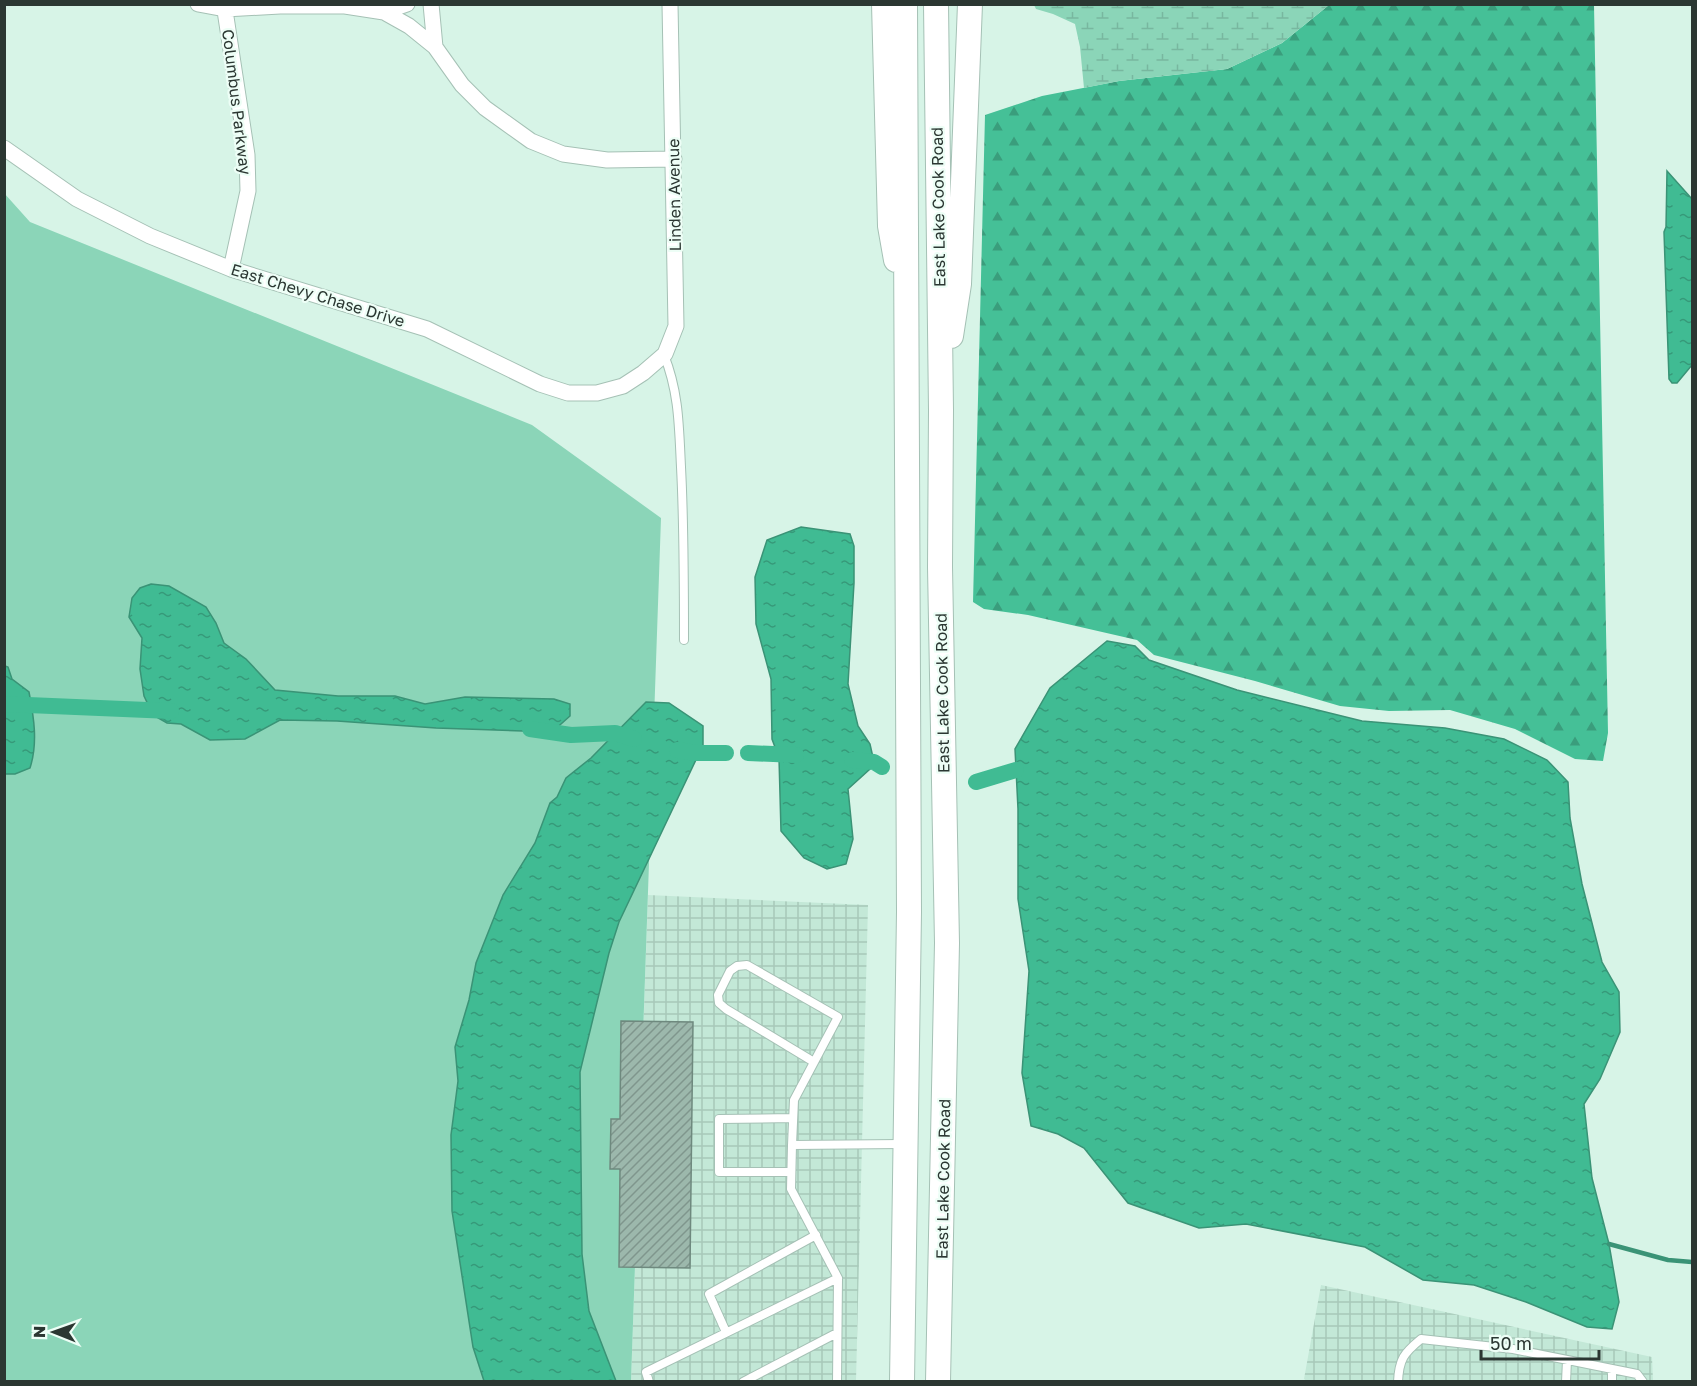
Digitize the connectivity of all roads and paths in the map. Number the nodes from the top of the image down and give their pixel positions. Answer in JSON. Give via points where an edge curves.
{"nodes":[{"id":1,"x":198,"y":4,"type":"edge"},
{"id":2,"x":407,"y":4,"type":"edge"},
{"id":3,"x":431,"y":4,"type":"edge"},
{"id":4,"x":670,"y":4,"type":"edge"},
{"id":5,"x":884,"y":4,"type":"edge"},
{"id":6,"x":905,"y":4,"type":"edge"},
{"id":7,"x":936,"y":4,"type":"edge"},
{"id":8,"x":970,"y":4,"type":"edge"},
{"id":9,"x":225,"y":7,"type":"edge"},
{"id":10,"x":384,"y":12,"type":"junction"},
{"id":11,"x":435,"y":47,"type":"junction"},
{"id":12,"x":4,"y":148,"type":"edge"},
{"id":13,"x":674,"y":159,"type":"junction"},
{"id":14,"x":231,"y":269,"type":"junction"},
{"id":15,"x":908,"y":331,"type":"junction"},
{"id":16,"x":664,"y":355,"type":"junction"},
{"id":17,"x":643,"y":373,"type":"joint"},
{"id":18,"x":940,"y":410,"type":"junction"},
{"id":19,"x":684,"y":640,"type":"dead end"},
{"id":20,"x":814,"y":1062,"type":"junction"},
{"id":21,"x":793,"y":1118,"type":"junction"},
{"id":22,"x":906,"y":1144,"type":"junction"},
{"id":23,"x":792,"y":1145,"type":"junction"},
{"id":24,"x":943,"y":1145,"type":"junction"},
{"id":25,"x":791,"y":1172,"type":"junction"},
{"id":26,"x":816,"y":1236,"type":"junction"},
{"id":27,"x":838,"y":1278,"type":"junction"},
{"id":28,"x":726,"y":1332,"type":"junction"},
{"id":29,"x":837,"y":1333,"type":"junction"},
{"id":30,"x":1567,"y":1360,"type":"junction"},
{"id":31,"x":1612,"y":1369,"type":"junction"},
{"id":32,"x":649,"y":1382,"type":"edge"},
{"id":33,"x":743,"y":1382,"type":"edge"},
{"id":34,"x":837,"y":1382,"type":"edge"},
{"id":35,"x":902,"y":1382,"type":"edge"},
{"id":36,"x":938,"y":1382,"type":"edge"},
{"id":37,"x":1398,"y":1382,"type":"edge"},
{"id":38,"x":1566,"y":1382,"type":"edge"},
{"id":39,"x":1612,"y":1382,"type":"edge"},
{"id":40,"x":1643,"y":1382,"type":"edge"}],
"edges":[{"from":1,"to":9,"type":"street"},
{"from":2,"to":10,"type":"street"},
{"from":3,"to":11,"type":"street"},
{"from":4,"to":13,"type":"street","name":"Linden Avenue"},
{"from":5,"to":15,"type":"main road","via":[[890,226]]},
{"from":6,"to":15,"type":"main road","name":"East Lake Cook Road"},
{"from":7,"to":18,"type":"main road","name":"East Lake Cook Road"},
{"from":8,"to":18,"type":"main road","via":[[959,284]]},
{"from":9,"to":10,"type":"street","via":[[345,6]]},
{"from":9,"to":14,"type":"street","name":"Columbus Parkway","via":[[247,155],[248,191]]},
{"from":10,"to":11,"type":"street"},
{"from":11,"to":13,"type":"street","via":[[462,85],[485,108],[531,141],[563,154]]},
{"from":12,"to":14,"type":"street","name":"East Chevy Chase Drive","via":[[77,199],[150,236]]},
{"from":13,"to":16,"type":"street","name":"Linden Avenue","via":[[676,326]]},
{"from":14,"to":17,"type":"street","name":"East Chevy Chase Drive","via":[[427,329],[540,384],[568,393],[597,393],[623,386]]},
{"from":15,"to":22,"type":"main road","name":"East Lake Cook Road"},
{"from":16,"to":17,"type":"street","name":"Linden Avenue"},
{"from":16,"to":19,"type":"lane","via":[[677,401],[683,503]]},
{"from":18,"to":24,"type":"main road","name":"East Lake Cook Road","via":[[947,943]]},
{"from":20,"to":20,"type":"lane","via":[[838,1017],[747,965],[730,971],[718,995],[719,1003]]},
{"from":20,"to":21,"type":"lane","via":[[794,1100]]},
{"from":21,"to":23,"type":"lane"},
{"from":21,"to":25,"type":"lane","via":[[719,1119],[719,1172]]},
{"from":22,"to":23,"type":"lane"},
{"from":22,"to":24,"type":"main road"},
{"from":22,"to":35,"type":"main road","name":"East Lake Cook Road"},
{"from":23,"to":25,"type":"lane"},
{"from":24,"to":36,"type":"main road","name":"East Lake Cook Road"},
{"from":25,"to":26,"type":"lane","via":[[791,1189]]},
{"from":26,"to":27,"type":"lane"},
{"from":26,"to":28,"type":"lane","via":[[709,1294]]},
{"from":27,"to":28,"type":"lane"},
{"from":27,"to":29,"type":"lane"},
{"from":28,"to":32,"type":"lane","via":[[645,1372]]},
{"from":29,"to":33,"type":"lane"},
{"from":29,"to":34,"type":"lane"},
{"from":30,"to":31,"type":"lane"},
{"from":30,"to":37,"type":"lane","via":[[1513,1349],[1421,1340],[1406,1351],[1399,1366]]},
{"from":30,"to":38,"type":"lane"},
{"from":31,"to":39,"type":"lane"},
{"from":31,"to":40,"type":"lane","via":[[1637,1374]]}]}
